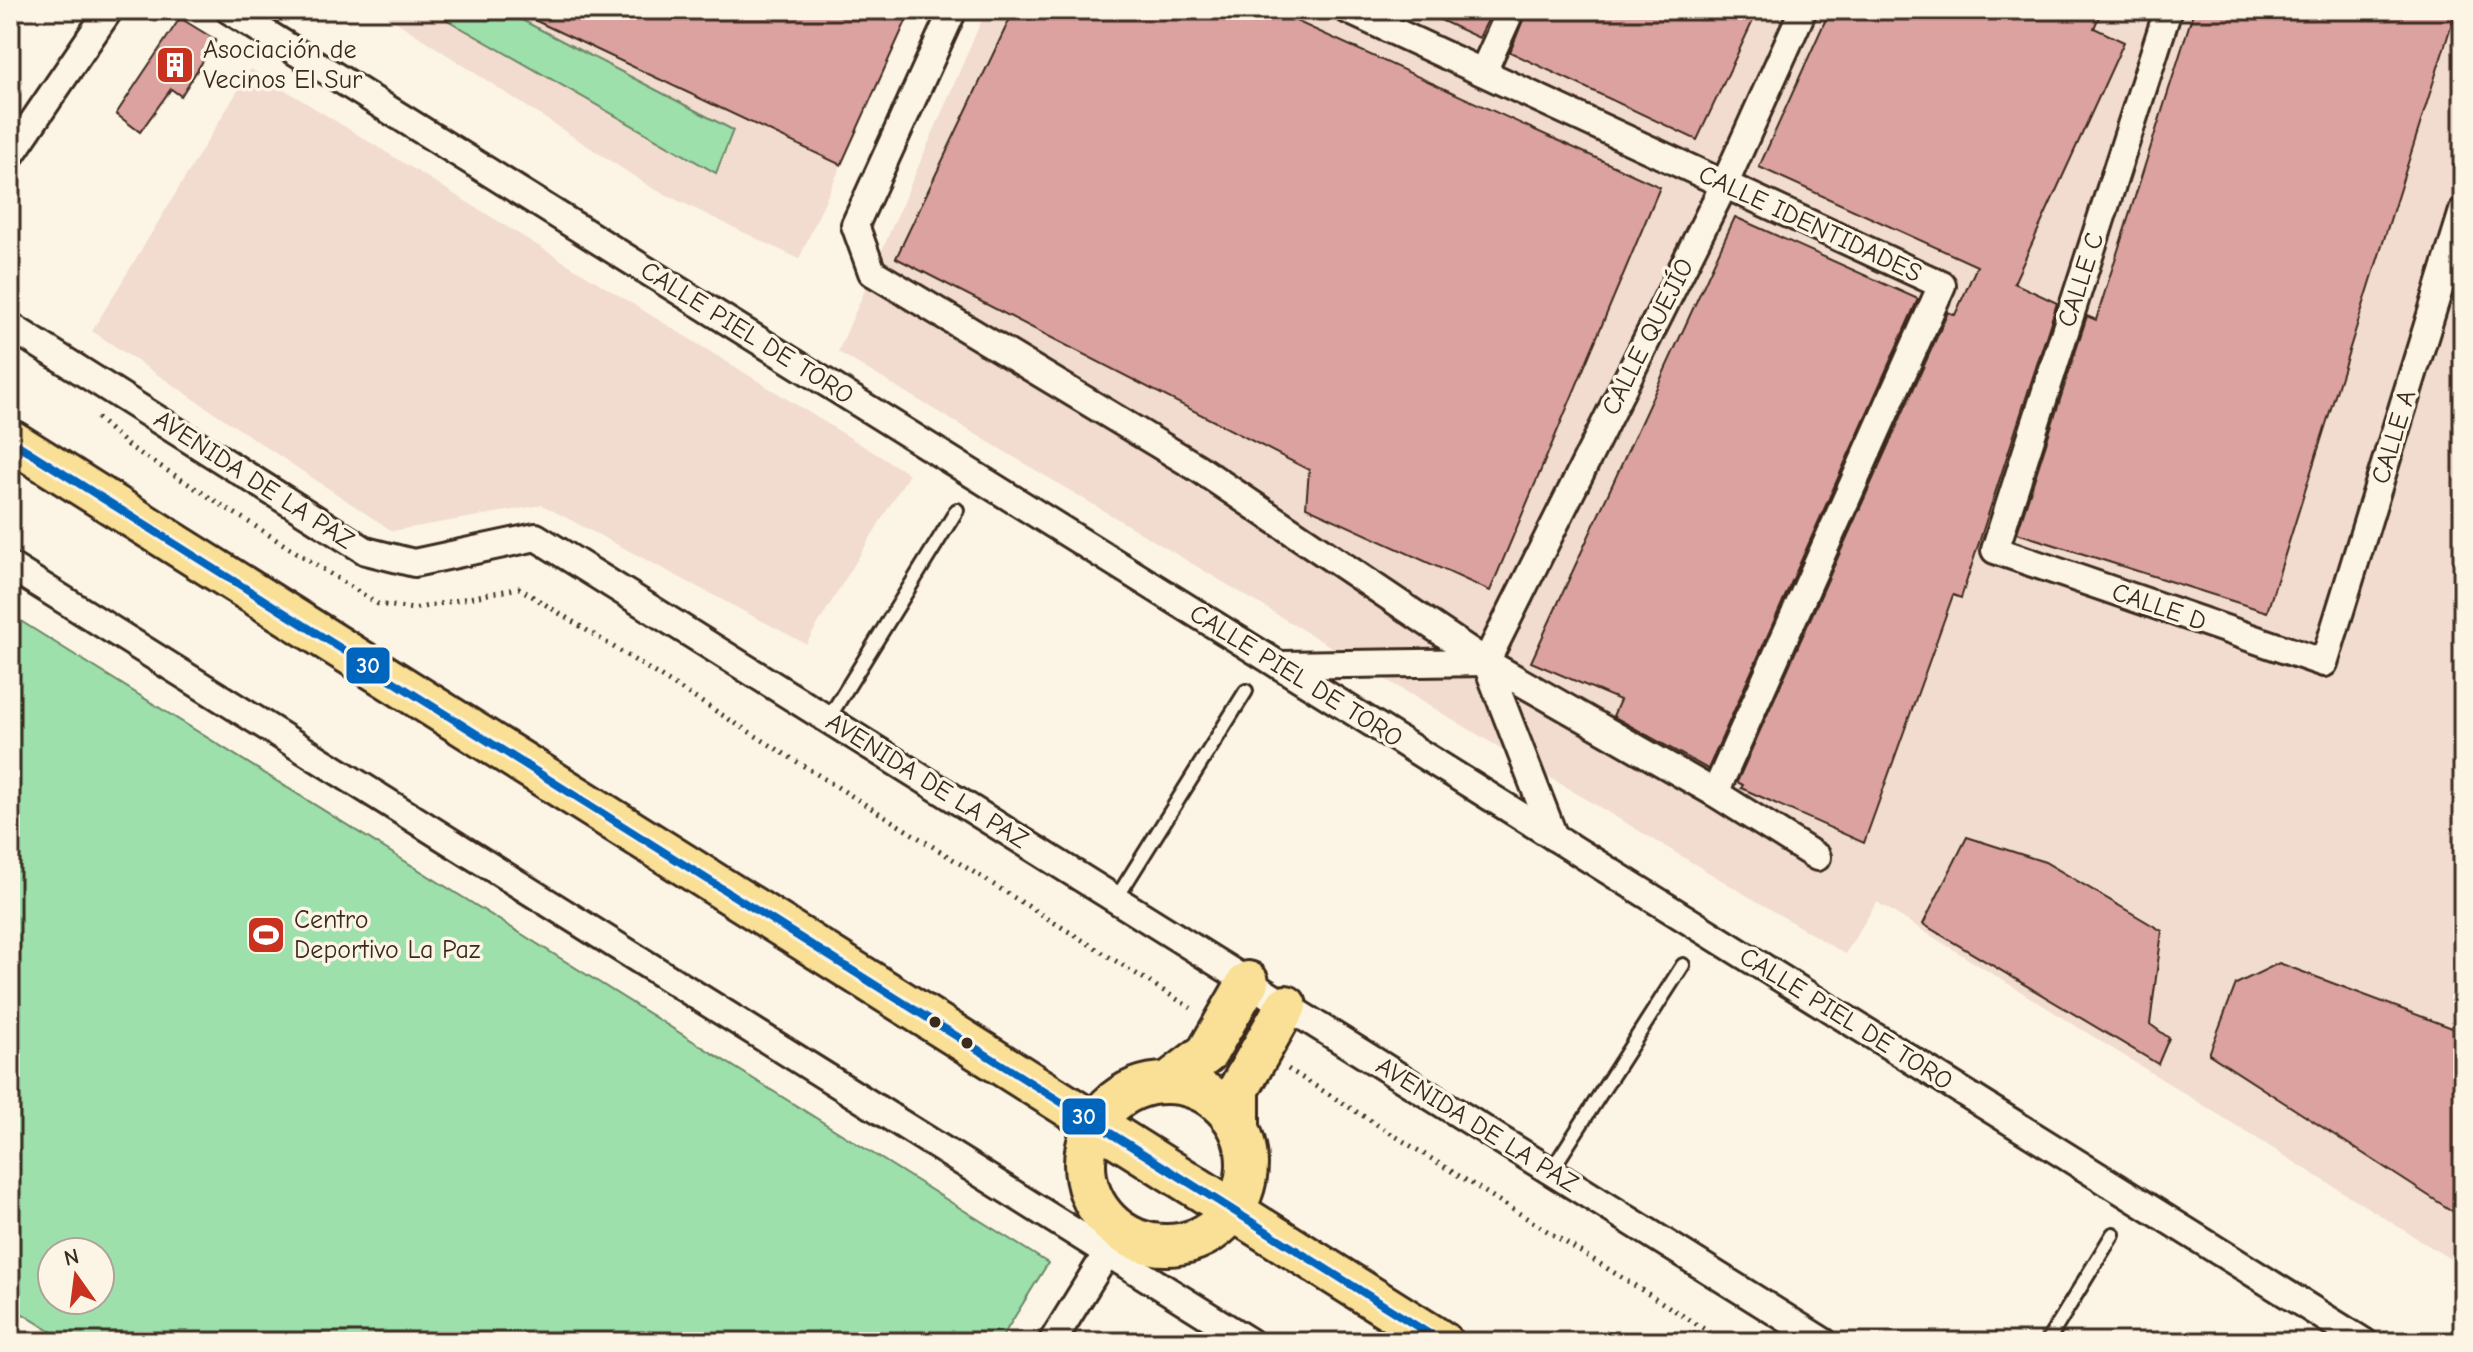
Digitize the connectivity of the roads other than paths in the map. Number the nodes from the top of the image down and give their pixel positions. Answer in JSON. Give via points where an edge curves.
{"nodes":[{"id":1,"x":109,"y":10,"type":"edge"},
{"id":2,"x":229,"y":10,"type":"edge"},
{"id":3,"x":953,"y":10,"type":"edge"},
{"id":4,"x":1348,"y":10,"type":"edge"},
{"id":5,"x":1511,"y":10,"type":"edge"},
{"id":6,"x":1803,"y":10,"type":"edge"},
{"id":7,"x":2168,"y":10,"type":"edge"},
{"id":8,"x":1483,"y":72,"type":"junction"},
{"id":9,"x":10,"y":156,"type":"edge"},
{"id":10,"x":1725,"y":183,"type":"junction"},
{"id":11,"x":2463,"y":211,"type":"edge"},
{"id":12,"x":10,"y":326,"type":"edge"},
{"id":13,"x":10,"y":440,"type":"edge"},
{"id":14,"x":957,"y":510,"type":"dead end"},
{"id":15,"x":1995,"y":550,"type":"joint"},
{"id":16,"x":10,"y":566,"type":"edge"},
{"id":17,"x":1486,"y":662,"type":"junction"},
{"id":18,"x":2324,"y":663,"type":"joint"},
{"id":19,"x":1279,"y":665,"type":"junction"},
{"id":20,"x":1246,"y":691,"type":"dead end"},
{"id":21,"x":828,"y":719,"type":"junction"},
{"id":22,"x":1715,"y":793,"type":"junction"},
{"id":23,"x":1554,"y":837,"type":"junction"},
{"id":24,"x":1817,"y":857,"type":"dead end"},
{"id":25,"x":1116,"y":899,"type":"junction"},
{"id":26,"x":1683,"y":965,"type":"dead end"},
{"id":27,"x":1248,"y":982,"type":"junction"},
{"id":28,"x":1286,"y":1006,"type":"junction"},
{"id":29,"x":1169,"y":1082,"type":"junction"},
{"id":30,"x":1095,"y":1123,"type":"junction"},
{"id":31,"x":1239,"y":1125,"type":"junction"},
{"id":32,"x":1551,"y":1171,"type":"junction"},
{"id":33,"x":1234,"y":1210,"type":"junction"},
{"id":34,"x":2113,"y":1234,"type":"dead end"},
{"id":35,"x":1114,"y":1242,"type":"junction"},
{"id":36,"x":1052,"y":1342,"type":"edge"},
{"id":37,"x":1250,"y":1342,"type":"edge"},
{"id":38,"x":1442,"y":1342,"type":"edge"},
{"id":39,"x":1824,"y":1342,"type":"edge"},
{"id":40,"x":2047,"y":1342,"type":"edge"},
{"id":41,"x":2364,"y":1342,"type":"edge"}],
"edges":[{"from":1,"to":9,"type":"street"},
{"from":2,"to":19,"type":"street","name":"CALLE PIEL DE TORO"},
{"from":3,"to":17,"type":"street","via":[[855,225],[872,272],[1198,468]]},
{"from":4,"to":8,"type":"street","name":"CALLE IDENTIDADES"},
{"from":5,"to":8,"type":"street"},
{"from":6,"to":10,"type":"street","name":"CALLE QUEJÍO"},
{"from":7,"to":15,"type":"street","name":"CALLE C"},
{"from":8,"to":10,"type":"street","name":"CALLE IDENTIDADES"},
{"from":10,"to":17,"type":"street","name":"CALLE QUEJÍO"},
{"from":10,"to":22,"type":"street","name":"CALLE IDENTIDADES","via":[[1942,285]]},
{"from":11,"to":18,"type":"street","name":"CALLE A"},
{"from":12,"to":21,"type":"street","name":"AVENIDA DE LA PAZ","via":[[366,551],[414,563],[536,537]]},
{"from":13,"to":30,"type":"main road"},
{"from":14,"to":21,"type":"lane"},
{"from":15,"to":18,"type":"street","name":"CALLE D"},
{"from":16,"to":35,"type":"street"},
{"from":17,"to":19,"type":"street"},
{"from":17,"to":22,"type":"street"},
{"from":17,"to":23,"type":"street"},
{"from":19,"to":23,"type":"street","name":"CALLE PIEL DE TORO"},
{"from":20,"to":25,"type":"lane"},
{"from":21,"to":25,"type":"street","name":"AVENIDA DE LA PAZ"},
{"from":22,"to":24,"type":"street"},
{"from":23,"to":41,"type":"street","name":"CALLE PIEL DE TORO"},
{"from":25,"to":27,"type":"street","name":"AVENIDA DE LA PAZ"},
{"from":26,"to":32,"type":"lane"},
{"from":27,"to":28,"type":"street","name":"AVENIDA DE LA PAZ"},
{"from":27,"to":29,"type":"main road","via":[[1207,1053]]},
{"from":28,"to":31,"type":"main road","via":[[1239,1089]]},
{"from":28,"to":32,"type":"street","name":"AVENIDA DE LA PAZ"},
{"from":29,"to":30,"type":"main road","via":[[1116,1099]]},
{"from":29,"to":31,"type":"main road","via":[[1221,1103]]},
{"from":30,"to":33,"type":"main road"},
{"from":30,"to":35,"type":"main road","via":[[1084,1168],[1089,1193]]},
{"from":31,"to":33,"type":"main road","via":[[1248,1152],[1247,1180]]},
{"from":32,"to":39,"type":"street","name":"AVENIDA DE LA PAZ"},
{"from":33,"to":35,"type":"main road","via":[[1197,1241],[1171,1246]]},
{"from":33,"to":38,"type":"main road"},
{"from":34,"to":40,"type":"lane"},
{"from":35,"to":36,"type":"street"},
{"from":35,"to":37,"type":"street"}]}
